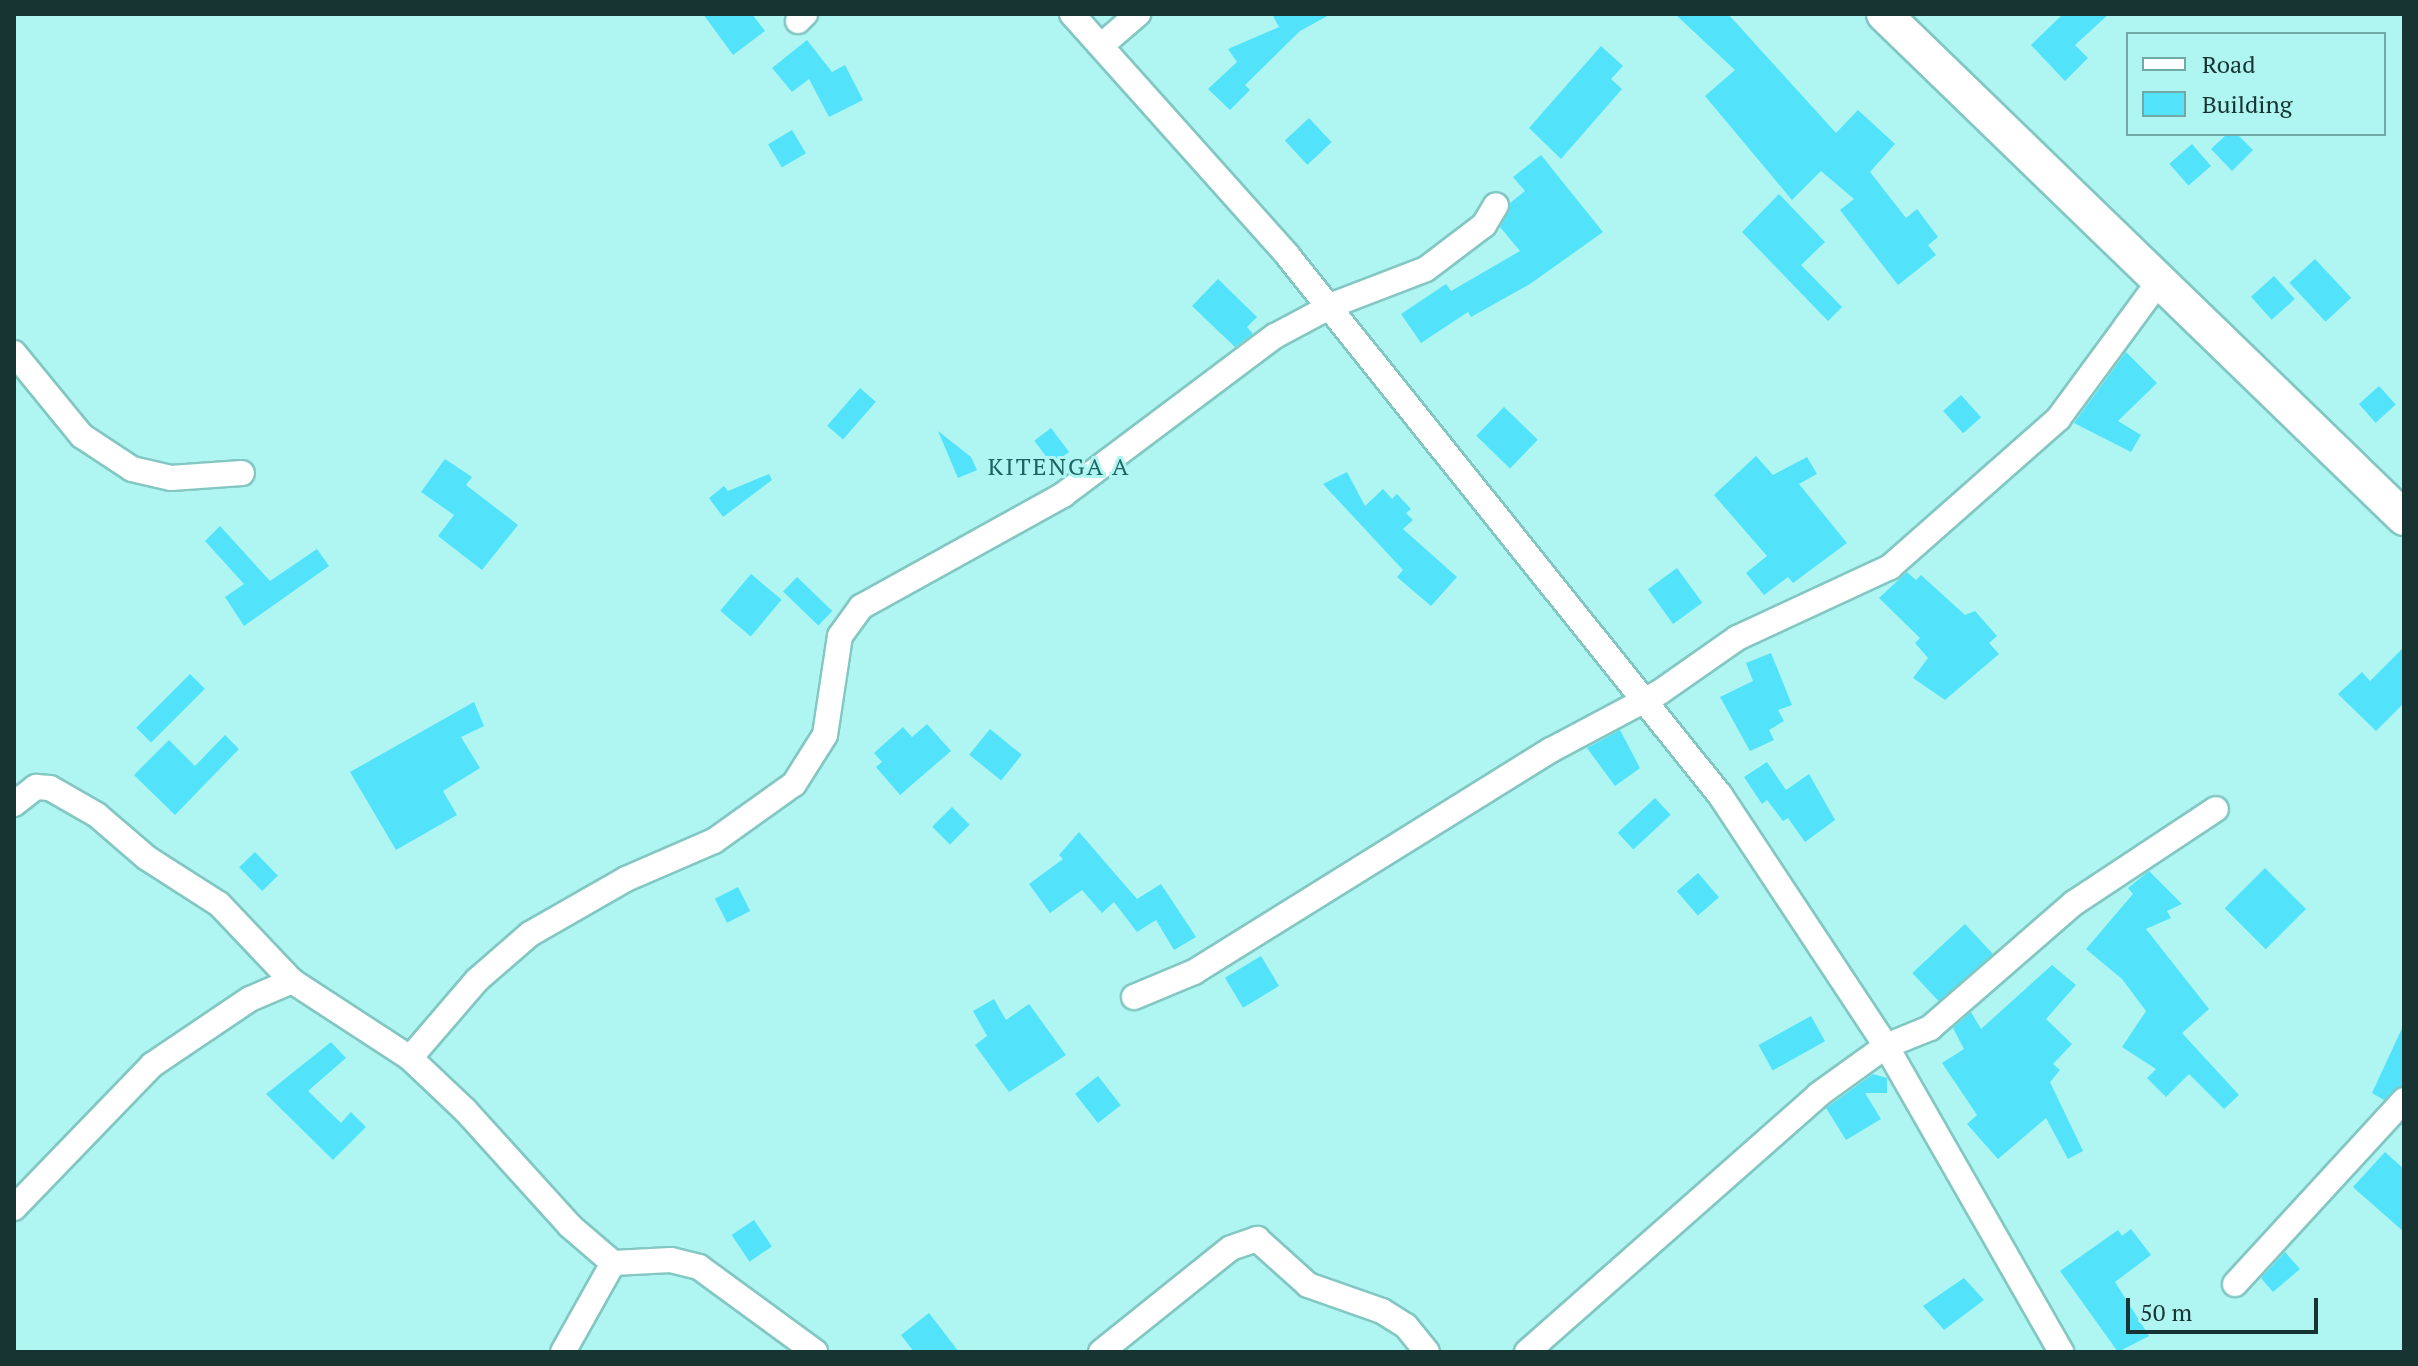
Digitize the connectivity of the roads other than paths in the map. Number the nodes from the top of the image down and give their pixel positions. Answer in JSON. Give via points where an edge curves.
{"nodes":[{"id":1,"x":1072,"y":14,"type":"edge"},
{"id":2,"x":1138,"y":14,"type":"edge"},
{"id":3,"x":1884,"y":14,"type":"edge"},
{"id":4,"x":1102,"y":45,"type":"junction"},
{"id":5,"x":1496,"y":205,"type":"dead end"},
{"id":6,"x":2157,"y":284,"type":"junction"},
{"id":7,"x":1328,"y":307,"type":"junction"},
{"id":8,"x":14,"y":353,"type":"edge"},
{"id":9,"x":242,"y":473,"type":"dead end"},
{"id":10,"x":2404,"y":518,"type":"edge"},
{"id":11,"x":1643,"y":700,"type":"junction"},
{"id":12,"x":14,"y":804,"type":"edge"},
{"id":13,"x":2216,"y":809,"type":"dead end"},
{"id":14,"x":292,"y":981,"type":"junction"},
{"id":15,"x":1134,"y":997,"type":"dead end"},
{"id":16,"x":1886,"y":1046,"type":"junction"},
{"id":17,"x":410,"y":1058,"type":"junction"},
{"id":18,"x":2404,"y":1100,"type":"edge"},
{"id":19,"x":14,"y":1208,"type":"edge"},
{"id":20,"x":613,"y":1263,"type":"junction"},
{"id":21,"x":2235,"y":1284,"type":"dead end"},
{"id":22,"x":563,"y":1352,"type":"edge"},
{"id":23,"x":815,"y":1352,"type":"edge"},
{"id":24,"x":1101,"y":1352,"type":"edge"},
{"id":25,"x":1427,"y":1352,"type":"edge"},
{"id":26,"x":1527,"y":1352,"type":"edge"},
{"id":27,"x":2061,"y":1352,"type":"edge"}],
"edges":[{"from":1,"to":4,"type":"street"},
{"from":2,"to":4,"type":"street"},
{"from":3,"to":6,"type":"main road"},
{"from":4,"to":7,"type":"street"},
{"from":5,"to":7,"type":"street","via":[[1484,225],[1426,269]]},
{"from":6,"to":10,"type":"main road"},
{"from":6,"to":11,"type":"street","via":[[2058,419],[1911,551],[1819,603],[1737,638]]},
{"from":7,"to":11,"type":"street"},
{"from":7,"to":17,"type":"street","via":[[1275,336],[1063,495],[861,607],[840,636],[825,735],[794,784],[714,841],[626,879],[530,934],[477,980]]},
{"from":8,"to":9,"type":"street","via":[[82,436],[132,469],[171,478]]},
{"from":11,"to":15,"type":"street","via":[[1538,758],[1194,972]]},
{"from":11,"to":16,"type":"street","via":[[1720,795]]},
{"from":12,"to":14,"type":"street","via":[[36,787],[65,794],[147,858],[219,904]]},
{"from":13,"to":16,"type":"street","via":[[2063,912],[1930,1028]]},
{"from":14,"to":17,"type":"street"},
{"from":14,"to":19,"type":"street","via":[[250,999],[152,1065]]},
{"from":16,"to":26,"type":"street","via":[[1756,1146],[1595,1298]]},
{"from":16,"to":27,"type":"street"},
{"from":17,"to":20,"type":"street"},
{"from":18,"to":21,"type":"street"},
{"from":20,"to":22,"type":"street"},
{"from":20,"to":23,"type":"street","via":[[671,1260],[699,1267]]},
{"from":24,"to":25,"type":"street","via":[[1231,1248],[1257,1239],[1308,1285],[1382,1311],[1406,1326]]}]}
